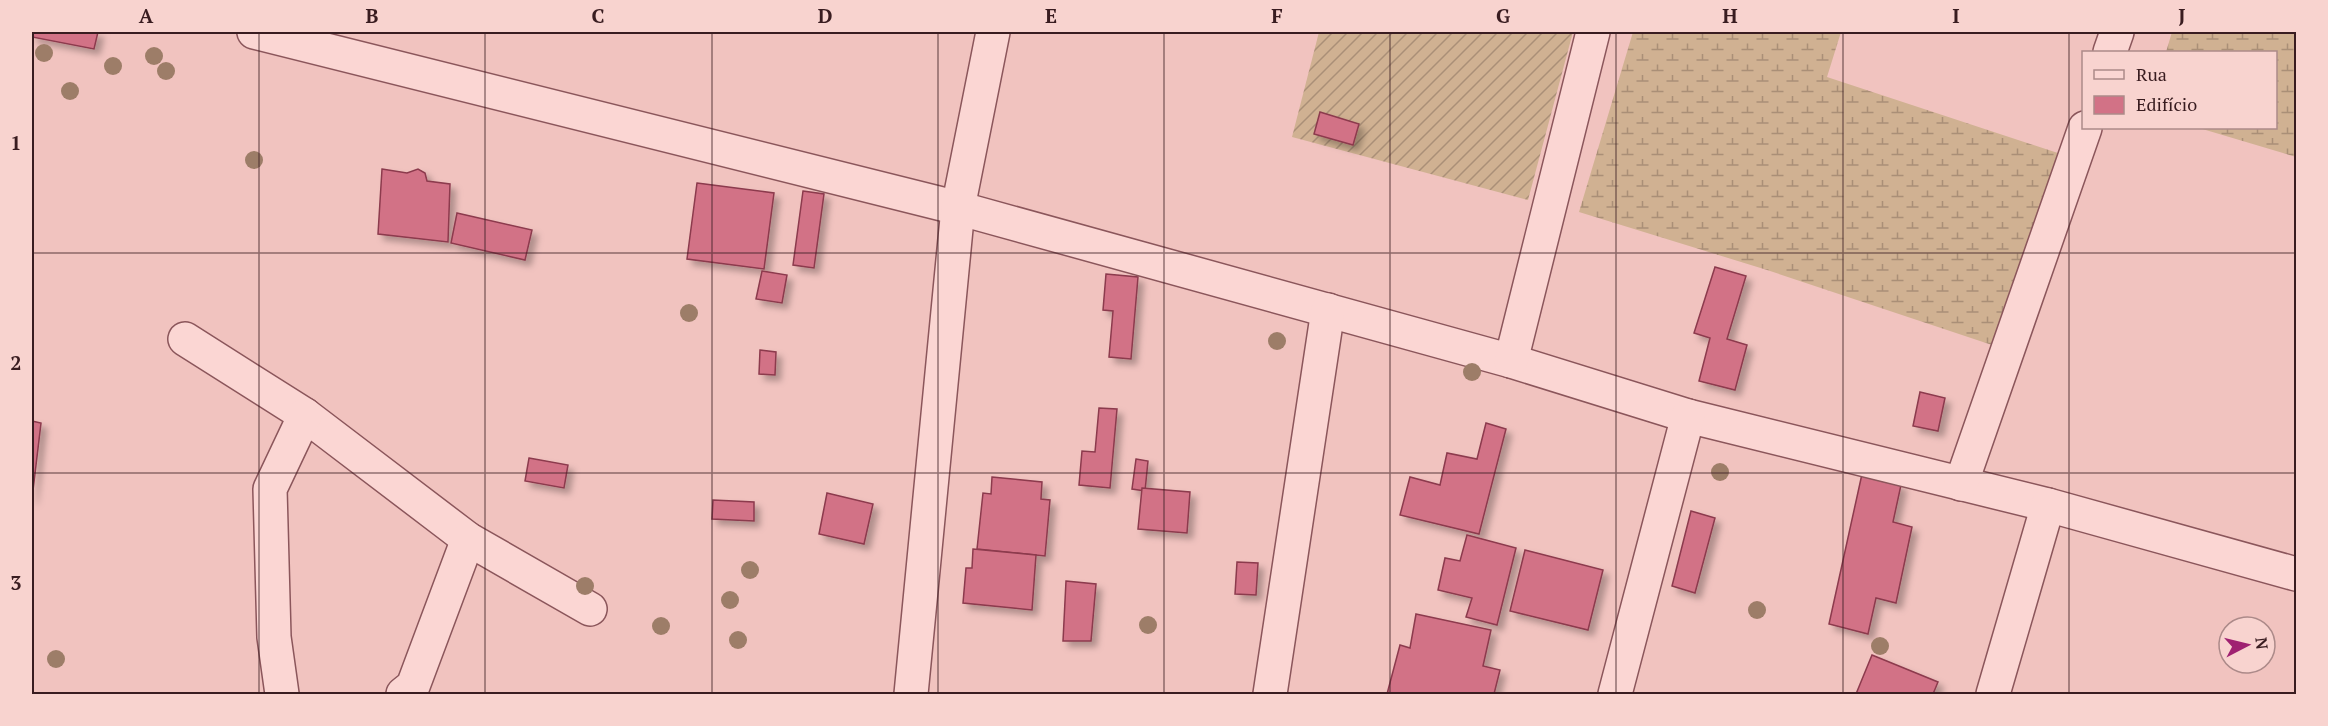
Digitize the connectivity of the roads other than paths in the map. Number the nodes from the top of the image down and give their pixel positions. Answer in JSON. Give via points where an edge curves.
{"nodes":[{"id":1,"x":254,"y":32,"type":"edge"},
{"id":2,"x":993,"y":32,"type":"edge"},
{"id":3,"x":1593,"y":32,"type":"edge"},
{"id":4,"x":2117,"y":32,"type":"edge"},
{"id":5,"x":2110,"y":51,"type":"edge"},
{"id":6,"x":2085,"y":129,"type":"edge"},
{"id":7,"x":958,"y":208,"type":"junction"},
{"id":8,"x":1328,"y":310,"type":"junction"},
{"id":9,"x":185,"y":339,"type":"dead end"},
{"id":10,"x":1511,"y":361,"type":"junction"},
{"id":11,"x":305,"y":415,"type":"junction"},
{"id":12,"x":1688,"y":416,"type":"junction"},
{"id":13,"x":1961,"y":484,"type":"junction"},
{"id":14,"x":2048,"y":505,"type":"junction"},
{"id":15,"x":468,"y":539,"type":"junction"},
{"id":16,"x":2296,"y":574,"type":"edge"},
{"id":17,"x":590,"y":609,"type":"dead end"},
{"id":18,"x":282,"y":694,"type":"edge"},
{"id":19,"x":403,"y":694,"type":"edge"},
{"id":20,"x":911,"y":694,"type":"edge"},
{"id":21,"x":1270,"y":694,"type":"edge"},
{"id":22,"x":1615,"y":694,"type":"edge"},
{"id":23,"x":1993,"y":694,"type":"edge"}],
"edges":[{"from":1,"to":7,"type":"street"},
{"from":2,"to":7,"type":"street"},
{"from":3,"to":10,"type":"street"},
{"from":4,"to":5,"type":"street"},
{"from":6,"to":13,"type":"street"},
{"from":7,"to":8,"type":"street"},
{"from":7,"to":20,"type":"street"},
{"from":8,"to":10,"type":"street"},
{"from":8,"to":21,"type":"street"},
{"from":9,"to":11,"type":"street"},
{"from":10,"to":12,"type":"street"},
{"from":11,"to":15,"type":"street"},
{"from":11,"to":18,"type":"street","via":[[270,489],[274,637]]},
{"from":12,"to":13,"type":"street"},
{"from":12,"to":22,"type":"street"},
{"from":13,"to":14,"type":"street"},
{"from":14,"to":16,"type":"street"},
{"from":14,"to":23,"type":"street"},
{"from":15,"to":17,"type":"street"},
{"from":15,"to":19,"type":"street","via":[[413,686]]}]}
